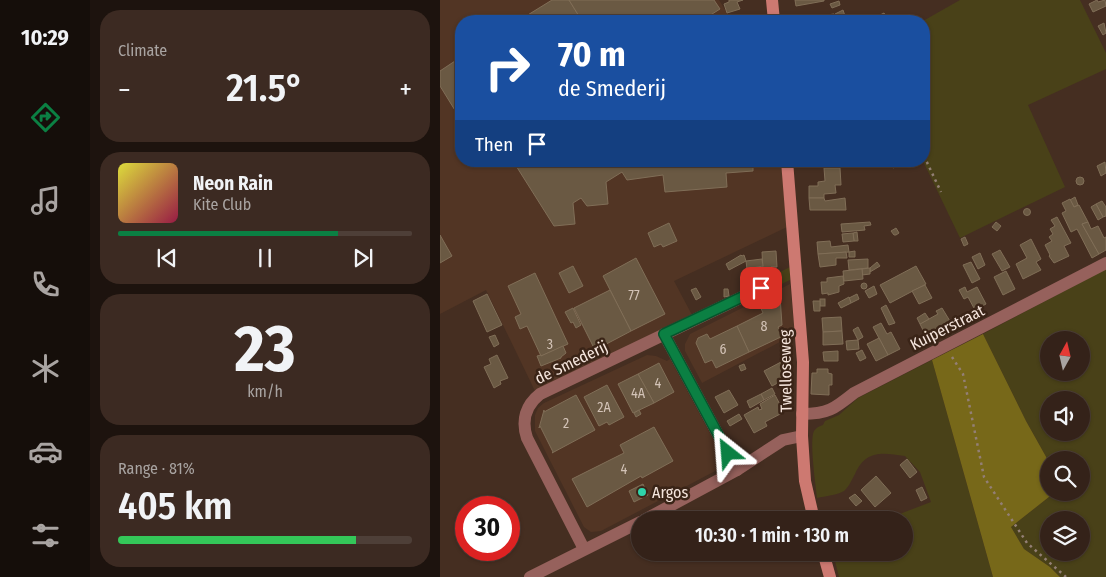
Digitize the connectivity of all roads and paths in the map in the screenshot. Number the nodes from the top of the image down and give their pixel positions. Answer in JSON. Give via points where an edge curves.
{"nodes":[{"id":1,"x":772,"y":0,"type":"edge"},
{"id":2,"x":773,"y":15,"type":"edge"},
{"id":3,"x":788,"y":167,"type":"edge"},
{"id":4,"x":929,"y":167,"type":"edge"},
{"id":5,"x":941,"y":192,"type":"dead end"},
{"id":6,"x":1106,"y":263,"type":"edge"},
{"id":7,"x":797,"y":280,"type":"junction"},
{"id":8,"x":761,"y":288,"type":"joint"},
{"id":9,"x":664,"y":334,"type":"junction"},
{"id":10,"x":946,"y":346,"type":"junction"},
{"id":11,"x":802,"y":414,"type":"junction"},
{"id":12,"x":802,"y":436,"type":"junction"},
{"id":13,"x":737,"y":470,"type":"junction"},
{"id":14,"x":661,"y":511,"type":"edge"},
{"id":15,"x":812,"y":511,"type":"edge"},
{"id":16,"x":631,"y":526,"type":"edge"},
{"id":17,"x":584,"y":549,"type":"junction"},
{"id":18,"x":826,"y":561,"type":"edge"},
{"id":19,"x":530,"y":577,"type":"edge"},
{"id":20,"x":830,"y":577,"type":"edge"},
{"id":21,"x":1066,"y":577,"type":"edge"}],
"edges":[{"from":1,"to":2,"type":"main road"},
{"from":3,"to":7,"type":"main road","name":"Twelloseweg"},
{"from":4,"to":5,"type":"path"},
{"from":6,"to":10,"type":"street","name":"Kuiperstraat"},
{"from":7,"to":8,"type":"path","via":[[765,294]]},
{"from":7,"to":11,"type":"main road","name":"Twelloseweg","via":[[803,362]]},
{"from":8,"to":9,"type":"street","name":"de Smederij"},
{"from":9,"to":13,"type":"street"},
{"from":9,"to":17,"type":"street","name":"de Smederij","via":[[540,394],[527,409],[524,423],[527,438]]},
{"from":10,"to":11,"type":"street","name":"Kuiperstraat","via":[[854,393],[835,408],[816,414]]},
{"from":10,"to":21,"type":"path","via":[[963,374],[984,477],[1027,543]]},
{"from":11,"to":12,"type":"main road","name":"Twelloseweg"},
{"from":12,"to":13,"type":"street","via":[[783,440]]},
{"from":12,"to":15,"type":"main road","name":"Twelloseweg"},
{"from":13,"to":14,"type":"street"},
{"from":16,"to":17,"type":"street"},
{"from":17,"to":19,"type":"street"},
{"from":18,"to":20,"type":"main road"}]}
